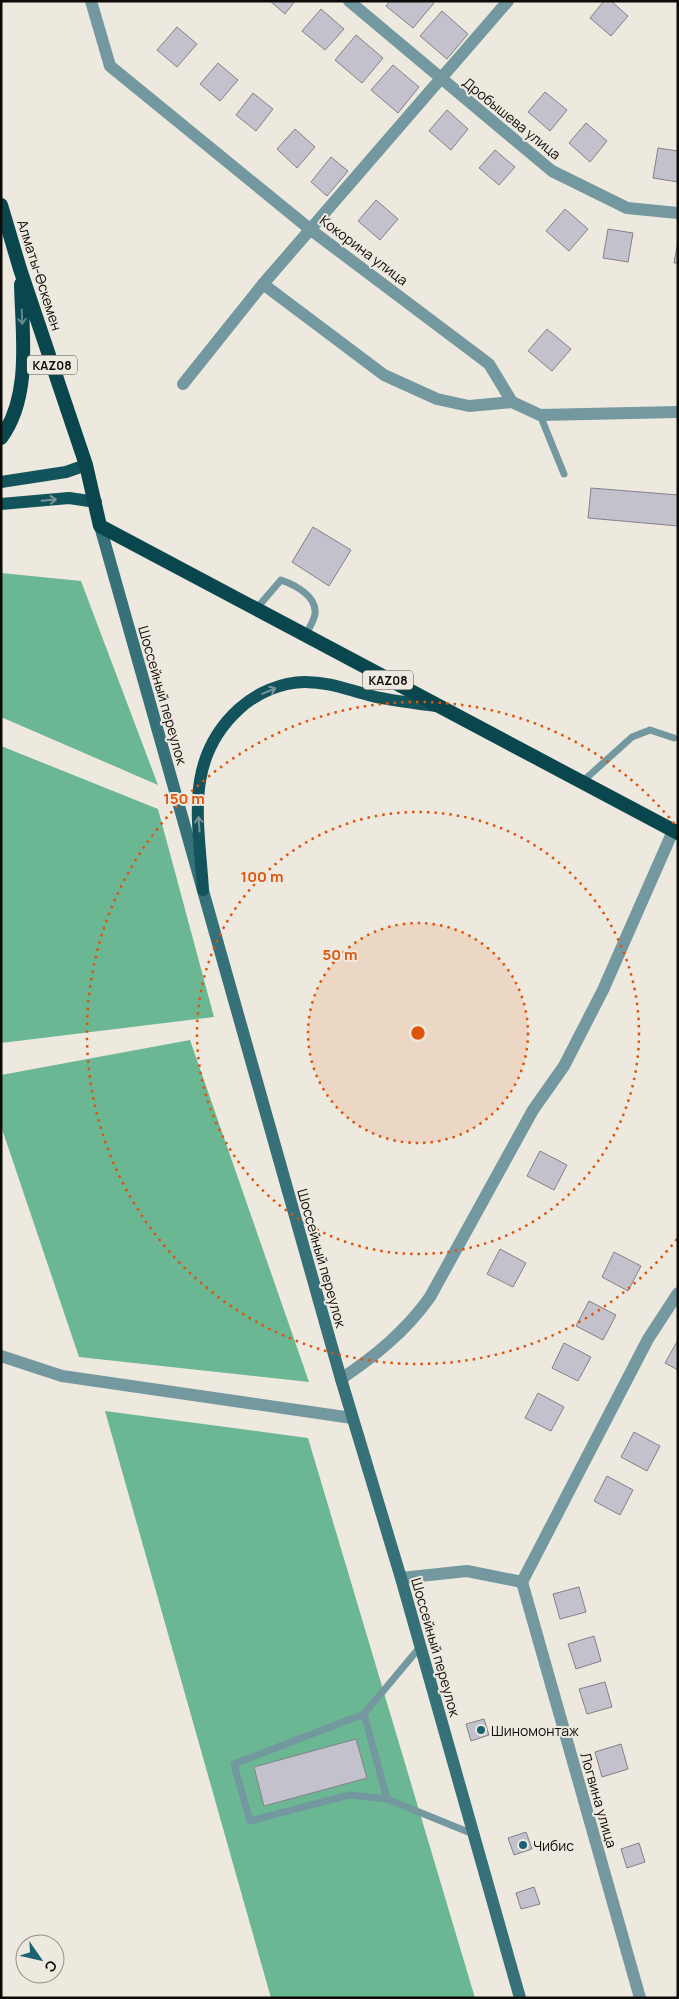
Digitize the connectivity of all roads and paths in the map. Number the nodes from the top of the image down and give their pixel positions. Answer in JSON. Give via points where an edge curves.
{"nodes":[{"id":1,"x":92,"y":1,"type":"edge"},
{"id":2,"x":349,"y":1,"type":"edge"},
{"id":3,"x":508,"y":1,"type":"edge"},
{"id":4,"x":442,"y":79,"type":"junction"},
{"id":5,"x":1,"y":205,"type":"edge"},
{"id":6,"x":678,"y":213,"type":"edge"},
{"id":7,"x":311,"y":230,"type":"junction"},
{"id":8,"x":20,"y":269,"type":"junction"},
{"id":9,"x":263,"y":284,"type":"junction"},
{"id":10,"x":183,"y":384,"type":"dead end"},
{"id":11,"x":512,"y":402,"type":"junction"},
{"id":12,"x":678,"y":412,"type":"edge"},
{"id":13,"x":540,"y":415,"type":"junction"},
{"id":14,"x":1,"y":438,"type":"edge"},
{"id":15,"x":86,"y":465,"type":"junction"},
{"id":16,"x":564,"y":474,"type":"dead end"},
{"id":17,"x":1,"y":482,"type":"edge"},
{"id":18,"x":96,"y":502,"type":"junction"},
{"id":19,"x":1,"y":504,"type":"edge"},
{"id":20,"x":100,"y":526,"type":"junction"},
{"id":21,"x":256,"y":609,"type":"junction"},
{"id":22,"x":306,"y":636,"type":"junction"},
{"id":23,"x":437,"y":706,"type":"junction"},
{"id":24,"x":674,"y":738,"type":"dead end"},
{"id":25,"x":582,"y":782,"type":"junction"},
{"id":26,"x":675,"y":832,"type":"edge"},
{"id":27,"x":203,"y":890,"type":"junction"},
{"id":28,"x":678,"y":1293,"type":"edge"},
{"id":29,"x":1,"y":1356,"type":"edge"},
{"id":30,"x":341,"y":1378,"type":"junction"},
{"id":31,"x":352,"y":1418,"type":"junction"},
{"id":32,"x":401,"y":1578,"type":"junction"},
{"id":33,"x":522,"y":1582,"type":"junction"},
{"id":34,"x":420,"y":1647,"type":"junction"},
{"id":35,"x":364,"y":1714,"type":"junction"},
{"id":36,"x":387,"y":1799,"type":"junction"},
{"id":37,"x":474,"y":1834,"type":"junction"},
{"id":38,"x":520,"y":1998,"type":"edge"},
{"id":39,"x":640,"y":1998,"type":"edge"}],
"edges":[{"from":1,"to":7,"type":"street","name":"Кокорина улица","via":[[110,66]]},
{"from":2,"to":4,"type":"street","name":"Дробышева улица"},
{"from":3,"to":4,"type":"street"},
{"from":4,"to":6,"type":"street","name":"Дробышева улица","via":[[552,171],[627,208]]},
{"from":4,"to":7,"type":"street"},
{"from":5,"to":8,"type":"highway","name":"Алматы-Өскемен","number":"KAZ08"},
{"from":7,"to":9,"type":"street"},
{"from":7,"to":11,"type":"street","name":"Кокорина улица","via":[[490,364]]},
{"from":8,"to":14,"type":"highway","one_way":true,"via":[[23,378],[16,406]]},
{"from":8,"to":15,"type":"highway","name":"Алматы-Өскемен","number":"KAZ08"},
{"from":9,"to":10,"type":"street"},
{"from":9,"to":11,"type":"street","via":[[384,375],[437,399],[469,406]]},
{"from":11,"to":13,"type":"street"},
{"from":12,"to":13,"type":"street"},
{"from":13,"to":16,"type":"lane"},
{"from":15,"to":17,"type":"main road","via":[[66,472]]},
{"from":15,"to":18,"type":"highway","name":"Алматы-Өскемен","number":"KAZ08"},
{"from":19,"to":18,"type":"main road","one_way":true,"via":[[69,498]]},
{"from":18,"to":20,"type":"highway","name":"Алматы-Өскемен","number":"KAZ08"},
{"from":20,"to":21,"type":"highway","number":"KAZ08"},
{"from":20,"to":27,"type":"main road","name":"Шоссейный переулок"},
{"from":21,"to":22,"type":"highway","number":"KAZ08"},
{"from":21,"to":22,"type":"lane","via":[[281,580],[292,584],[310,597],[315,613]]},
{"from":22,"to":23,"type":"highway","number":"KAZ08"},
{"from":23,"to":25,"type":"highway","number":"KAZ08"},
{"from":27,"to":23,"type":"main road","one_way":true,"via":[[198,801],[202,769],[210,744],[224,722],[247,702],[270,689],[303,682],[336,685],[373,696]]},
{"from":24,"to":25,"type":"lane","via":[[650,730],[632,737]]},
{"from":25,"to":26,"type":"highway","number":"KAZ08"},
{"from":26,"to":30,"type":"street","via":[[603,990],[564,1066],[533,1110],[430,1297],[416,1317],[371,1358]]},
{"from":27,"to":30,"type":"main road","name":"Шоссейный переулок"},
{"from":28,"to":33,"type":"street","via":[[648,1339]]},
{"from":29,"to":31,"type":"street","via":[[62,1376]]},
{"from":30,"to":31,"type":"main road","name":"Шоссейный переулок"},
{"from":31,"to":32,"type":"main road","name":"Шоссейный переулок"},
{"from":32,"to":33,"type":"street","via":[[467,1571]]},
{"from":32,"to":34,"type":"main road","name":"Шоссейный переулок"},
{"from":33,"to":39,"type":"street","name":"Логвина улица"},
{"from":34,"to":35,"type":"lane"},
{"from":34,"to":37,"type":"main road","name":"Шоссейный переулок"},
{"from":35,"to":36,"type":"lane"},
{"from":35,"to":36,"type":"lane","via":[[234,1764],[250,1821],[349,1794]]},
{"from":36,"to":37,"type":"lane"},
{"from":37,"to":38,"type":"main road","name":"Шоссейный переулок"}]}
